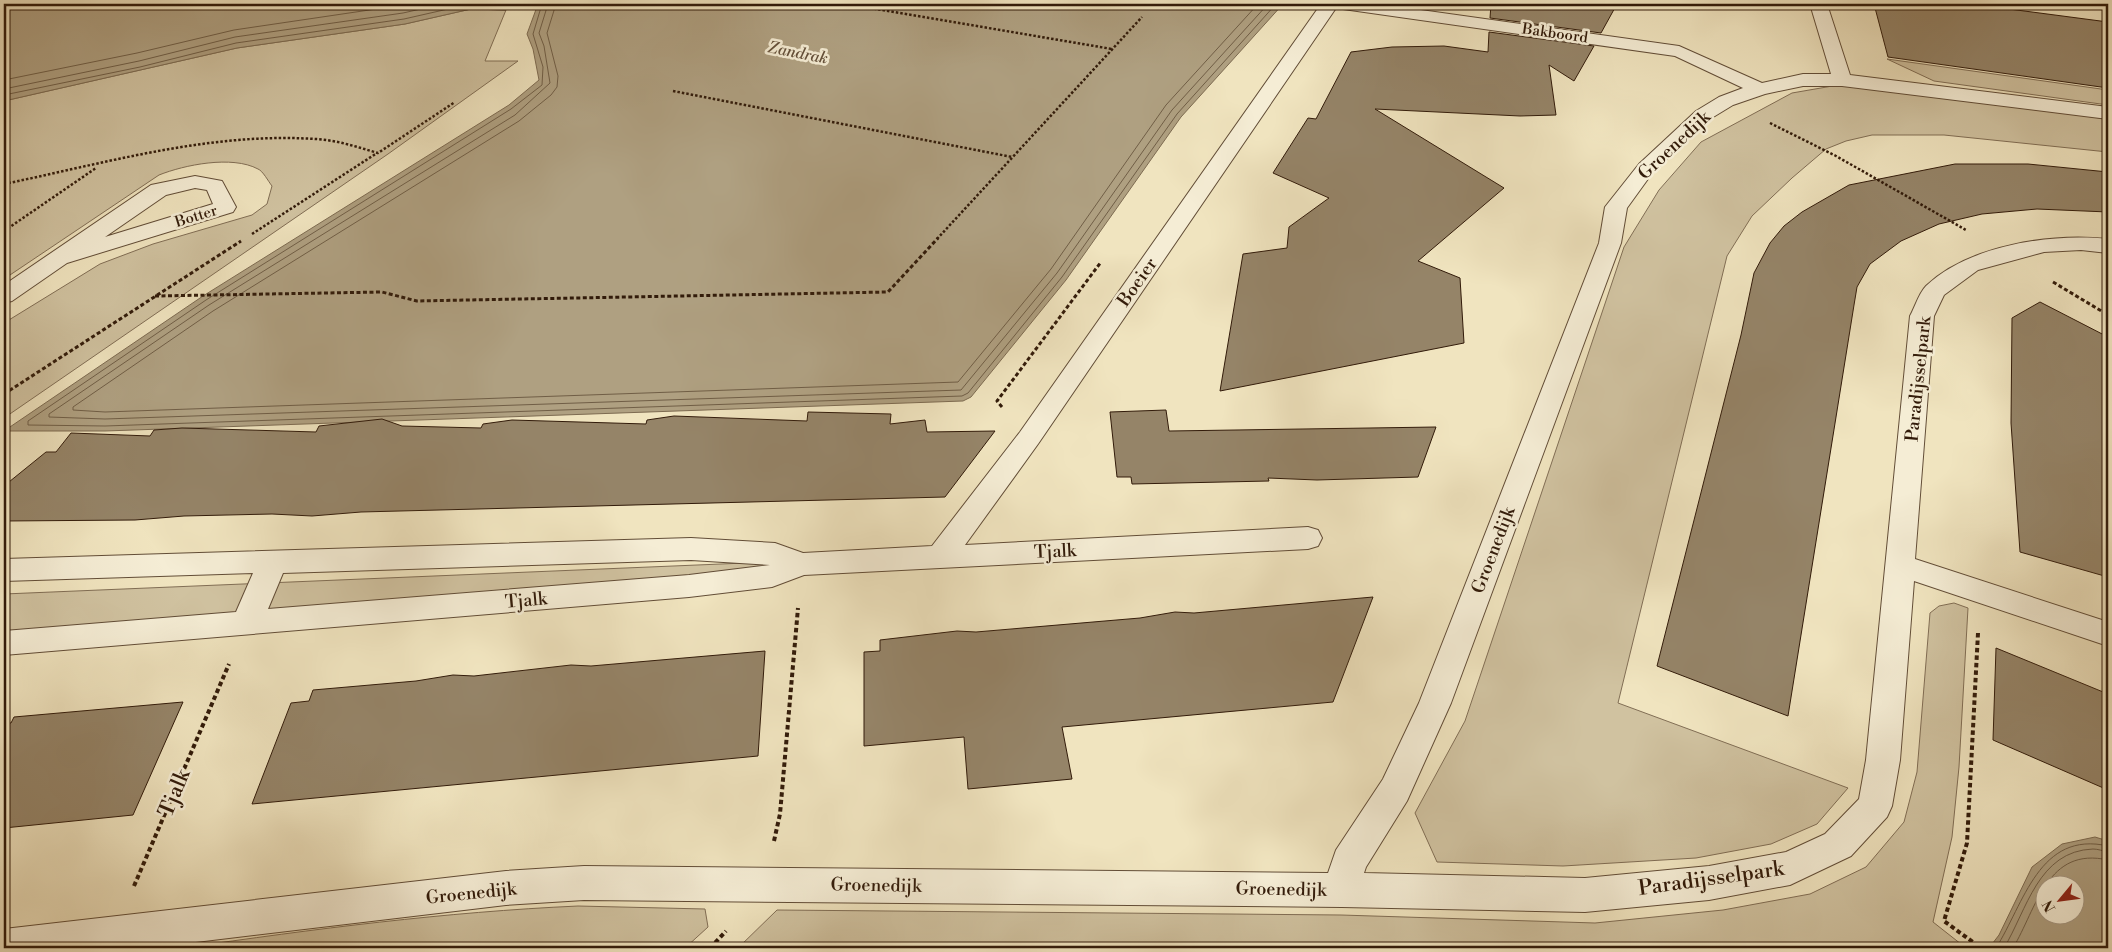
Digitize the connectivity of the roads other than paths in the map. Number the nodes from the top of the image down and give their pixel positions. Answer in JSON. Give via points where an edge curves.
{"nodes":[{"id":1,"x":1330,"y":4,"type":"edge"},
{"id":2,"x":1342,"y":4,"type":"edge"},
{"id":3,"x":1820,"y":4,"type":"edge"},
{"id":4,"x":1842,"y":80,"type":"junction"},
{"id":5,"x":1760,"y":89,"type":"junction"},
{"id":6,"x":2108,"y":113,"type":"edge"},
{"id":7,"x":2108,"y":246,"type":"edge"},
{"id":8,"x":60,"y":258,"type":"junction"},
{"id":9,"x":4,"y":296,"type":"edge"},
{"id":10,"x":1308,"y":538,"type":"dead end"},
{"id":11,"x":941,"y":556,"type":"junction"},
{"id":12,"x":273,"y":562,"type":"junction"},
{"id":13,"x":801,"y":564,"type":"junction"},
{"id":14,"x":1899,"y":565,"type":"junction"},
{"id":15,"x":4,"y":570,"type":"edge"},
{"id":16,"x":247,"y":622,"type":"junction"},
{"id":17,"x":2108,"y":634,"type":"edge"},
{"id":18,"x":4,"y":643,"type":"edge"},
{"id":19,"x":1342,"y":890,"type":"junction"},
{"id":20,"x":4,"y":947,"type":"edge"}],
"edges":[{"from":1,"to":11,"type":"street","name":"Boeier","via":[[1029,438]]},
{"from":2,"to":5,"type":"street","name":"Bakboord","via":[[1496,18],[1679,51]]},
{"from":3,"to":4,"type":"street"},
{"from":4,"to":5,"type":"street","name":"Groenedijk","via":[[1803,80]]},
{"from":4,"to":6,"type":"street","name":"Groenedijk"},
{"from":5,"to":19,"type":"street","name":"Groenedijk","via":[[1726,101],[1703,115],[1646,168],[1616,207],[1610,243],[1435,703],[1395,790],[1349,862]]},
{"from":7,"to":14,"type":"street","name":"Paradijsselpark","via":[[2043,244],[2006,253],[1970,265],[1934,291],[1922,316]]},
{"from":8,"to":8,"type":"street","name":"Botter","via":[[216,209],[225,207],[215,185],[195,182],[159,190]]},
{"from":8,"to":9,"type":"street","name":"Botter"},
{"from":10,"to":11,"type":"street","name":"Tjalk"},
{"from":11,"to":13,"type":"street","name":"Tjalk"},
{"from":12,"to":13,"type":"street","name":"Tjalk","via":[[691,549],[776,554]]},
{"from":12,"to":15,"type":"street","name":"Tjalk"},
{"from":12,"to":16,"type":"street"},
{"from":13,"to":16,"type":"street","name":"Tjalk","via":[[772,576],[689,586]]},
{"from":14,"to":17,"type":"street"},
{"from":14,"to":19,"type":"street","name":"Paradijsselpark","via":[[1883,760],[1875,806],[1838,846],[1790,868],[1709,883],[1585,895]]},
{"from":16,"to":18,"type":"street","name":"Tjalk"},
{"from":19,"to":20,"type":"street","name":"Groenedijk","via":[[584,883],[506,888]]}]}
